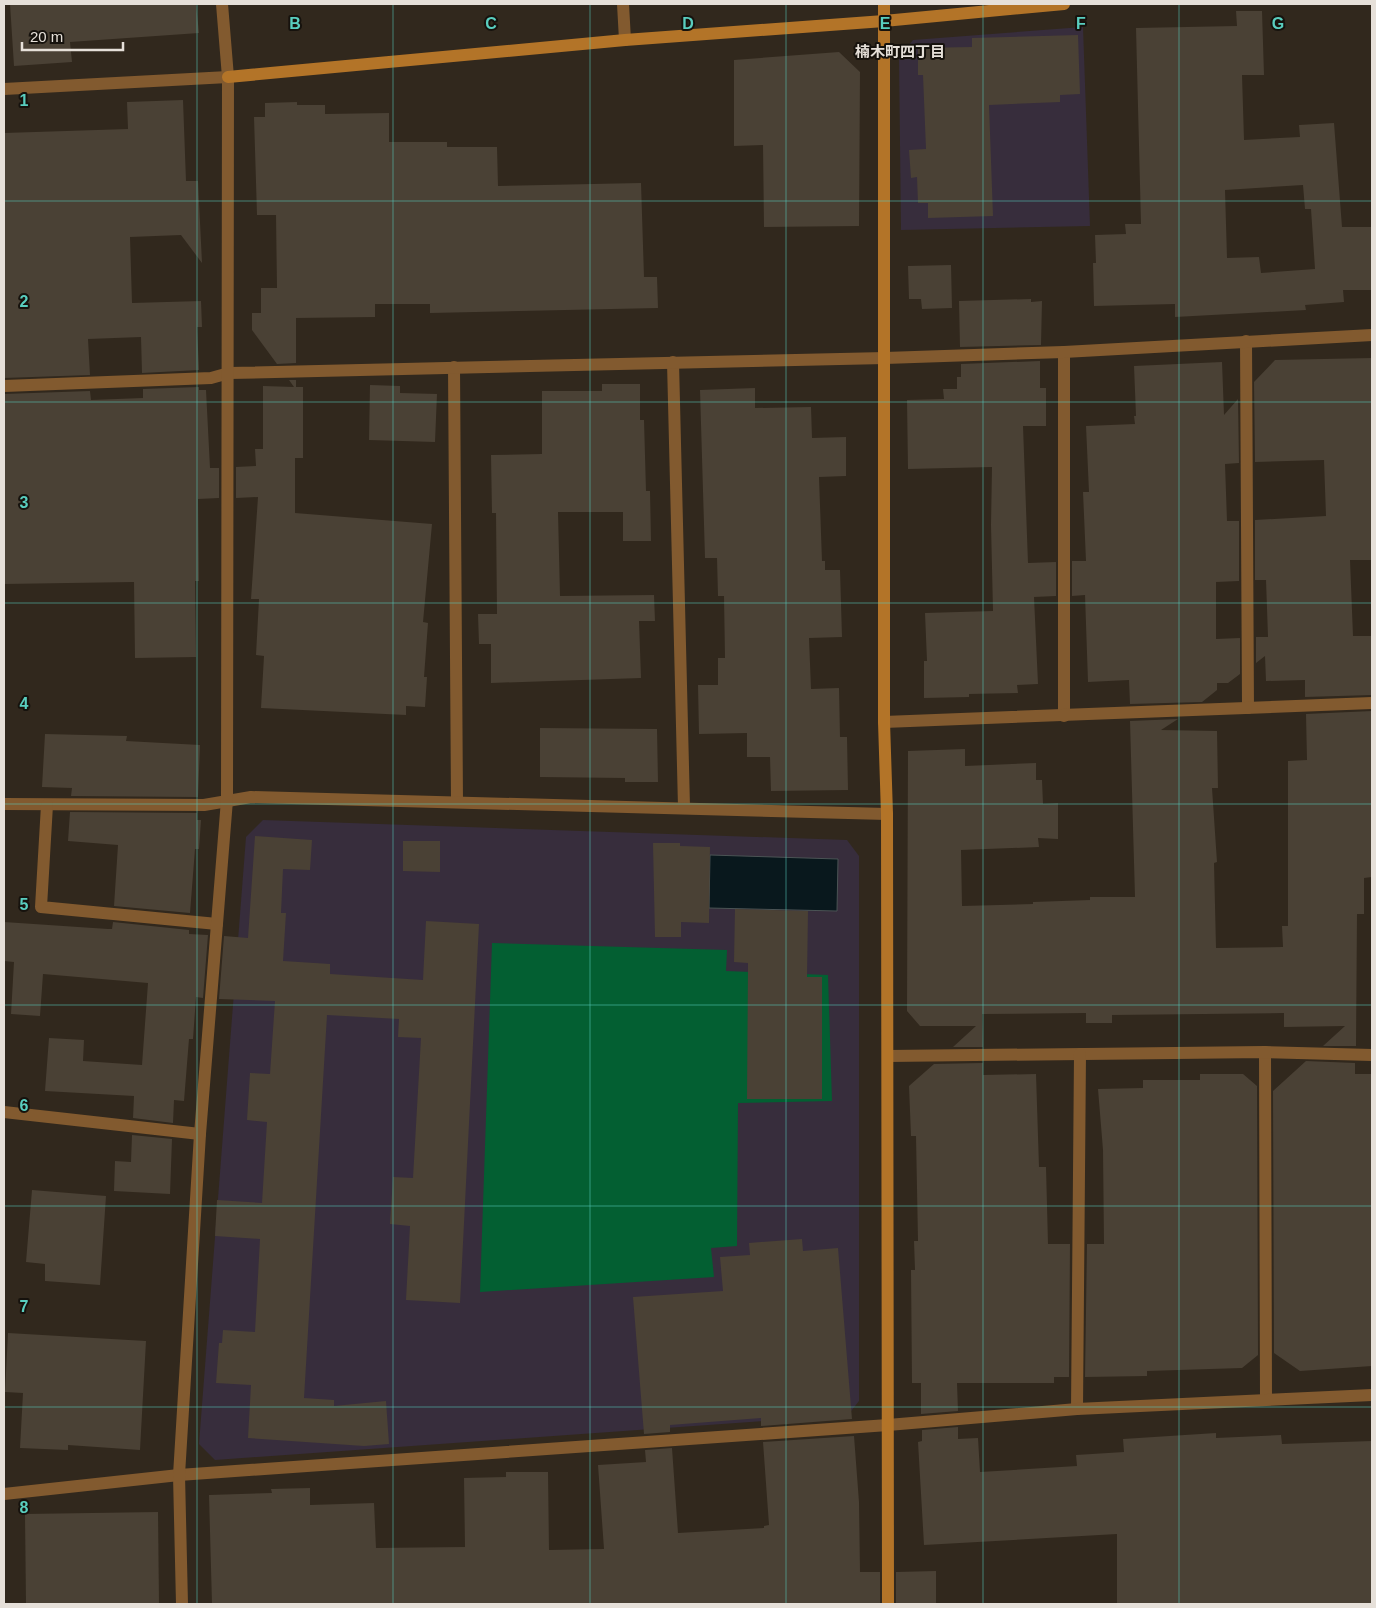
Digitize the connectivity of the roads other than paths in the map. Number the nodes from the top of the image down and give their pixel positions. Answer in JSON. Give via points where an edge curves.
{"nodes":[{"id":1,"x":222,"y":4,"type":"edge"},
{"id":2,"x":622,"y":4,"type":"edge"},
{"id":3,"x":884,"y":4,"type":"edge"},
{"id":4,"x":1064,"y":4,"type":"edge"},
{"id":5,"x":884,"y":21,"type":"junction"},
{"id":6,"x":625,"y":40,"type":"junction"},
{"id":7,"x":228,"y":77,"type":"junction"},
{"id":8,"x":4,"y":89,"type":"edge"},
{"id":9,"x":1372,"y":335,"type":"edge"},
{"id":10,"x":1246,"y":341,"type":"junction"},
{"id":11,"x":1064,"y":352,"type":"junction"},
{"id":12,"x":885,"y":358,"type":"junction"},
{"id":13,"x":673,"y":362,"type":"junction"},
{"id":14,"x":454,"y":367,"type":"junction"},
{"id":15,"x":229,"y":373,"type":"junction"},
{"id":16,"x":4,"y":386,"type":"edge"},
{"id":17,"x":1372,"y":704,"type":"edge"},
{"id":18,"x":1248,"y":708,"type":"junction"},
{"id":19,"x":1064,"y":716,"type":"junction"},
{"id":20,"x":884,"y":722,"type":"junction"},
{"id":21,"x":227,"y":800,"type":"junction"},
{"id":22,"x":457,"y":802,"type":"junction"},
{"id":23,"x":4,"y":804,"type":"edge"},
{"id":24,"x":47,"y":805,"type":"junction"},
{"id":25,"x":684,"y":807,"type":"junction"},
{"id":26,"x":887,"y":814,"type":"junction"},
{"id":27,"x":217,"y":924,"type":"junction"},
{"id":28,"x":1265,"y":1052,"type":"junction"},
{"id":29,"x":1080,"y":1054,"type":"junction"},
{"id":30,"x":1372,"y":1055,"type":"edge"},
{"id":31,"x":888,"y":1056,"type":"junction"},
{"id":32,"x":4,"y":1112,"type":"edge"},
{"id":33,"x":200,"y":1134,"type":"junction"},
{"id":34,"x":1372,"y":1394,"type":"edge"},
{"id":35,"x":1266,"y":1399,"type":"junction"},
{"id":36,"x":1076,"y":1409,"type":"junction"},
{"id":37,"x":888,"y":1425,"type":"junction"},
{"id":38,"x":179,"y":1475,"type":"junction"},
{"id":39,"x":4,"y":1494,"type":"edge"},
{"id":40,"x":182,"y":1604,"type":"edge"},
{"id":41,"x":888,"y":1604,"type":"edge"}],
"edges":[{"from":1,"to":7,"type":"street"},
{"from":2,"to":6,"type":"street"},
{"from":3,"to":5,"type":"street"},
{"from":4,"to":5,"type":"street"},
{"from":5,"to":6,"type":"street"},
{"from":5,"to":12,"type":"street"},
{"from":6,"to":7,"type":"street"},
{"from":7,"to":8,"type":"street"},
{"from":7,"to":15,"type":"street"},
{"from":9,"to":10,"type":"street"},
{"from":10,"to":11,"type":"street"},
{"from":10,"to":18,"type":"street"},
{"from":11,"to":12,"type":"street"},
{"from":11,"to":19,"type":"street"},
{"from":12,"to":13,"type":"street"},
{"from":12,"to":20,"type":"street"},
{"from":13,"to":14,"type":"street"},
{"from":13,"to":25,"type":"street"},
{"from":14,"to":15,"type":"street"},
{"from":14,"to":22,"type":"street"},
{"from":15,"to":16,"type":"street","via":[[211,378]]},
{"from":15,"to":21,"type":"street"},
{"from":17,"to":18,"type":"street"},
{"from":18,"to":19,"type":"street"},
{"from":19,"to":20,"type":"street"},
{"from":20,"to":26,"type":"street"},
{"from":21,"to":22,"type":"street","via":[[251,797]]},
{"from":21,"to":24,"type":"street","via":[[204,805]]},
{"from":21,"to":27,"type":"street"},
{"from":22,"to":25,"type":"street"},
{"from":23,"to":24,"type":"street"},
{"from":24,"to":27,"type":"street","via":[[41,907]]},
{"from":25,"to":26,"type":"street"},
{"from":26,"to":31,"type":"street"},
{"from":27,"to":33,"type":"street"},
{"from":28,"to":29,"type":"street"},
{"from":28,"to":30,"type":"street"},
{"from":28,"to":35,"type":"street"},
{"from":29,"to":31,"type":"street"},
{"from":29,"to":36,"type":"street"},
{"from":31,"to":37,"type":"street"},
{"from":32,"to":33,"type":"street"},
{"from":33,"to":38,"type":"street"},
{"from":34,"to":35,"type":"street"},
{"from":35,"to":36,"type":"street"},
{"from":36,"to":37,"type":"street"},
{"from":37,"to":38,"type":"street"},
{"from":37,"to":41,"type":"street"},
{"from":38,"to":39,"type":"street"},
{"from":38,"to":40,"type":"street"}]}
